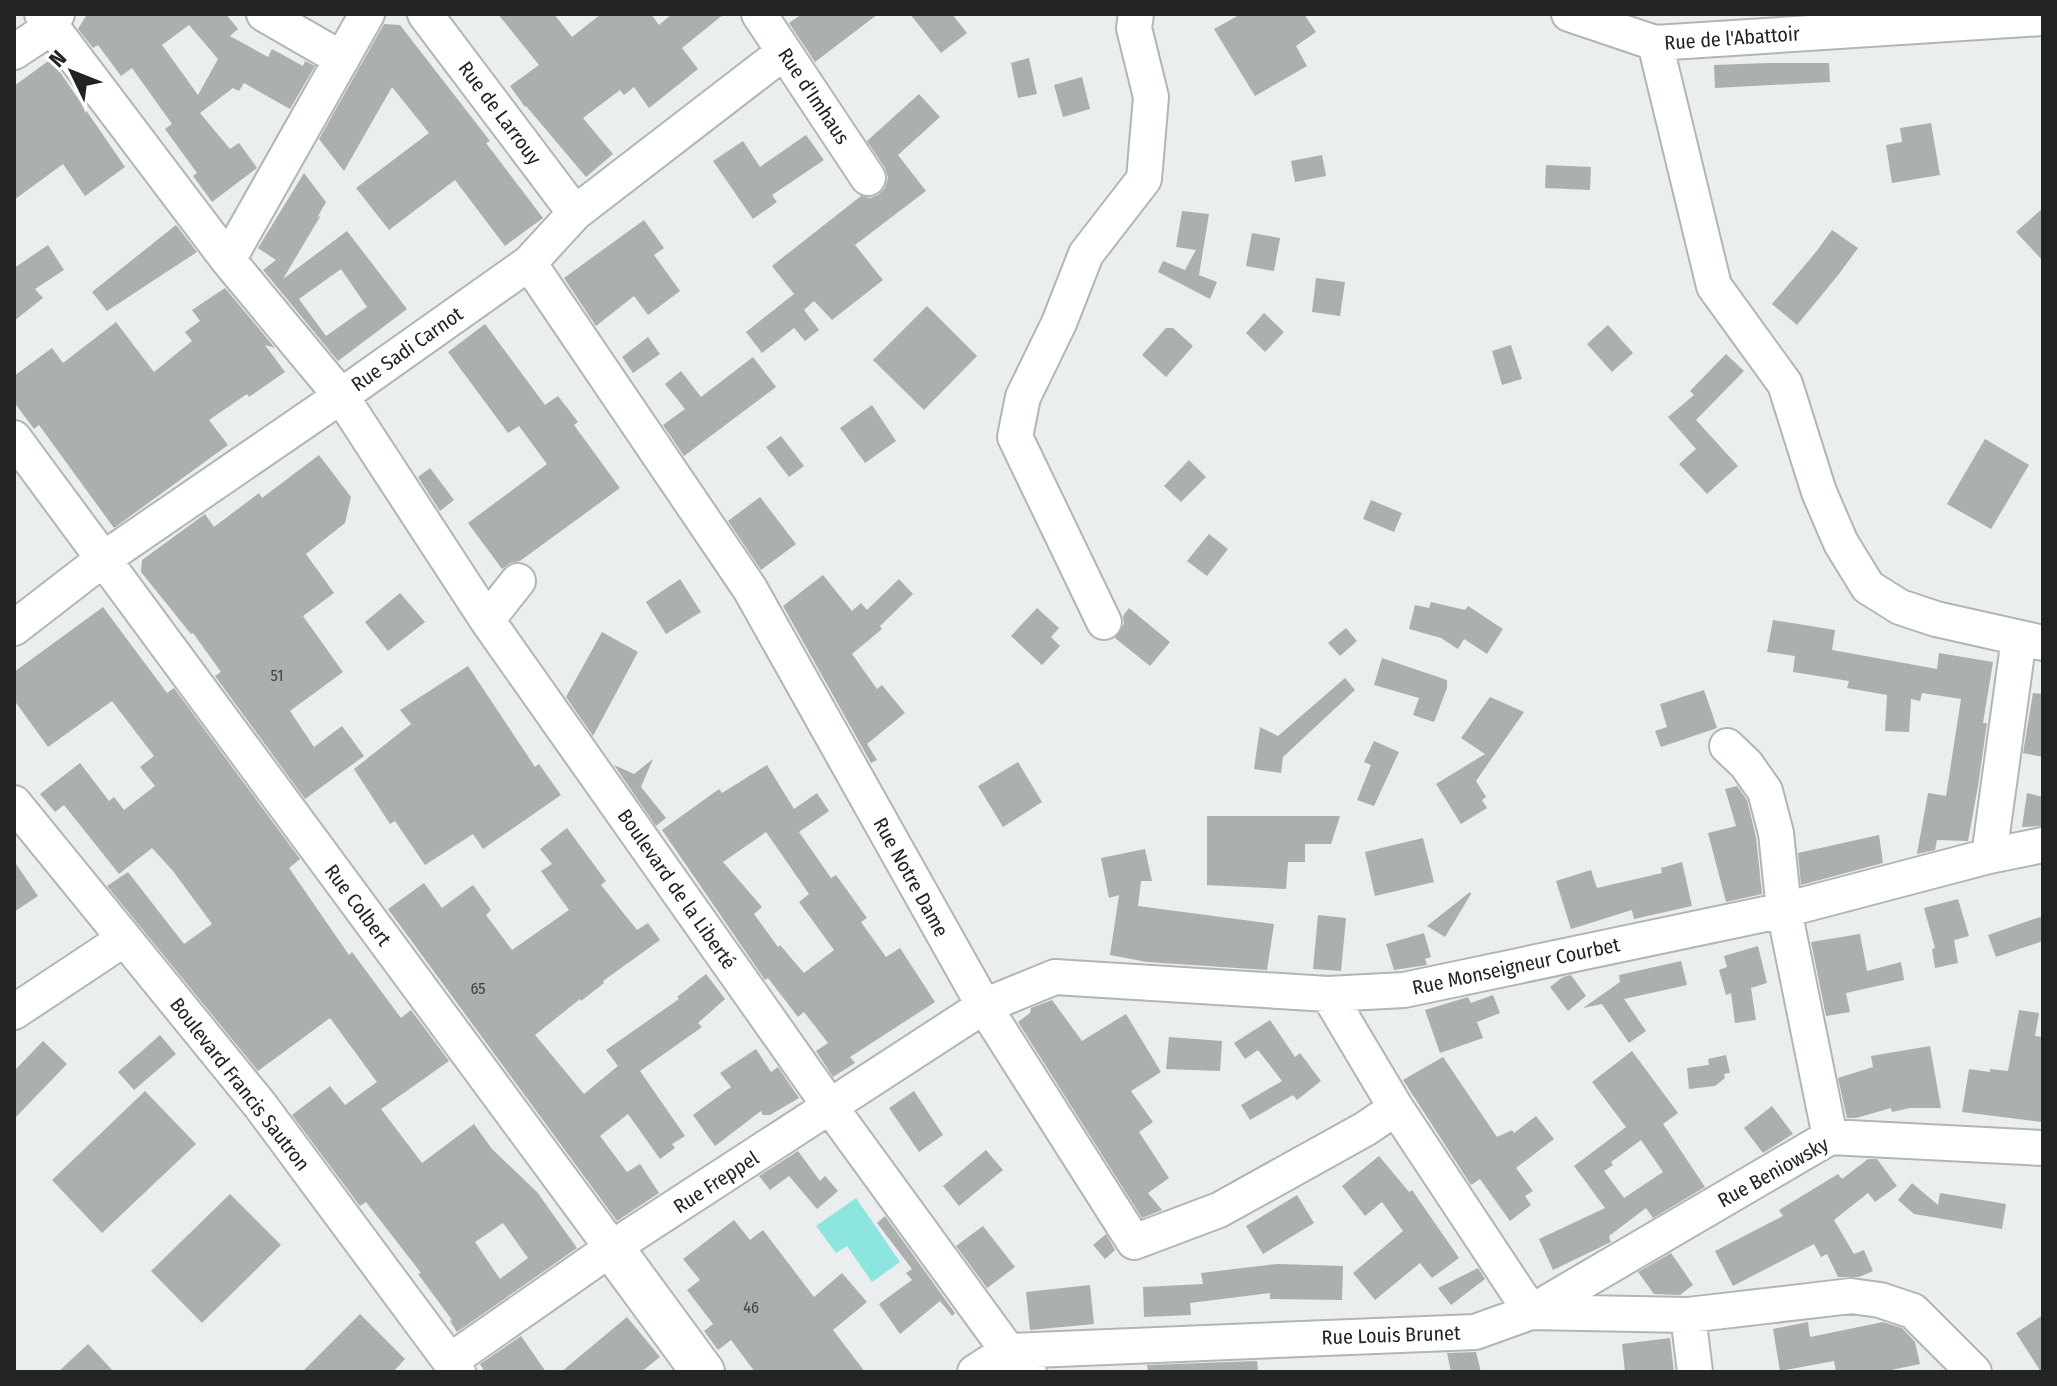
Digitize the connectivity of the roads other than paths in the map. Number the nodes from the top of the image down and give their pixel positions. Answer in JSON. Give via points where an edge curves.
{"nodes":[{"id":1,"x":264,"y":14,"type":"edge"},
{"id":2,"x":367,"y":14,"type":"edge"},
{"id":3,"x":425,"y":14,"type":"edge"},
{"id":4,"x":759,"y":14,"type":"edge"},
{"id":5,"x":1136,"y":14,"type":"edge"},
{"id":6,"x":1569,"y":14,"type":"edge"},
{"id":7,"x":2043,"y":18,"type":"edge"},
{"id":8,"x":50,"y":19,"type":"edge"},
{"id":9,"x":1655,"y":43,"type":"junction"},
{"id":10,"x":14,"y":52,"type":"edge"},
{"id":11,"x":784,"y":52,"type":"junction"},
{"id":12,"x":342,"y":59,"type":"junction"},
{"id":13,"x":868,"y":178,"type":"dead end"},
{"id":14,"x":575,"y":213,"type":"junction"},
{"id":15,"x":228,"y":260,"type":"junction"},
{"id":16,"x":529,"y":263,"type":"junction"},
{"id":17,"x":341,"y":396,"type":"junction"},
{"id":18,"x":14,"y":438,"type":"edge"},
{"id":19,"x":102,"y":560,"type":"junction"},
{"id":20,"x":518,"y":581,"type":"dead end"},
{"id":21,"x":487,"y":620,"type":"junction"},
{"id":22,"x":1104,"y":622,"type":"dead end"},
{"id":23,"x":14,"y":628,"type":"edge"},
{"id":24,"x":2031,"y":641,"type":"edge"},
{"id":25,"x":1727,"y":746,"type":"dead end"},
{"id":26,"x":14,"y":803,"type":"edge"},
{"id":27,"x":2043,"y":845,"type":"edge"},
{"id":28,"x":1989,"y":856,"type":"junction"},
{"id":29,"x":1784,"y":910,"type":"junction"},
{"id":30,"x":124,"y":939,"type":"junction"},
{"id":31,"x":1328,"y":994,"type":"junction"},
{"id":32,"x":984,"y":1006,"type":"junction"},
{"id":33,"x":14,"y":1012,"type":"edge"},
{"id":34,"x":831,"y":1108,"type":"junction"},
{"id":35,"x":1396,"y":1108,"type":"junction"},
{"id":36,"x":1830,"y":1137,"type":"junction"},
{"id":37,"x":2043,"y":1148,"type":"edge"},
{"id":38,"x":612,"y":1248,"type":"junction"},
{"id":39,"x":1531,"y":1312,"type":"junction"},
{"id":40,"x":1688,"y":1315,"type":"junction"},
{"id":41,"x":1018,"y":1362,"type":"edge"},
{"id":42,"x":454,"y":1367,"type":"edge"},
{"id":43,"x":703,"y":1372,"type":"edge"},
{"id":44,"x":975,"y":1372,"type":"edge"},
{"id":45,"x":1695,"y":1372,"type":"edge"},
{"id":46,"x":1974,"y":1372,"type":"edge"}],
"edges":[{"from":1,"to":12,"type":"street"},
{"from":2,"to":12,"type":"street"},
{"from":3,"to":14,"type":"street","name":"Rue de Larrouy"},
{"from":4,"to":11,"type":"street","name":"Rue d'Imhaus"},
{"from":5,"to":22,"type":"street","via":[[1134,28],[1151,97],[1144,179],[1086,254],[1023,397],[1015,437]]},
{"from":6,"to":9,"type":"street","name":"Rue de l'Abattoir"},
{"from":7,"to":9,"type":"street","name":"Rue de l'Abattoir"},
{"from":8,"to":10,"type":"street"},
{"from":8,"to":15,"type":"street","name":"Boulevard de la Liberté"},
{"from":9,"to":24,"type":"street","via":[[1714,286],[1785,384],[1819,492],[1847,554],[1868,587],[1900,607]]},
{"from":11,"to":13,"type":"street","name":"Rue d'Imhaus"},
{"from":11,"to":14,"type":"street","name":"Rue Sadi Carnot"},
{"from":12,"to":15,"type":"street"},
{"from":14,"to":16,"type":"street","name":"Rue Sadi Carnot"},
{"from":15,"to":17,"type":"street","name":"Boulevard de la Liberté"},
{"from":16,"to":17,"type":"street","name":"Rue Sadi Carnot"},
{"from":16,"to":32,"type":"street","name":"Rue Notre Dame","via":[[750,589]]},
{"from":17,"to":19,"type":"street","name":"Rue Sadi Carnot"},
{"from":17,"to":21,"type":"street","name":"Boulevard de la Liberté"},
{"from":18,"to":19,"type":"street","name":"Rue Colbert"},
{"from":19,"to":23,"type":"street","name":"Rue Sadi Carnot"},
{"from":19,"to":38,"type":"street","name":"Rue Colbert"},
{"from":20,"to":21,"type":"street"},
{"from":21,"to":34,"type":"street","name":"Boulevard de la Liberté"},
{"from":24,"to":28,"type":"street"},
{"from":25,"to":29,"type":"street","via":[[1765,791],[1776,833]]},
{"from":26,"to":30,"type":"street","name":"Boulevard Francis Sautron"},
{"from":27,"to":28,"type":"street","name":"Rue Monseigneur Courbet"},
{"from":28,"to":29,"type":"street","name":"Rue Monseigneur Courbet"},
{"from":29,"to":31,"type":"street","name":"Rue Monseigneur Courbet","via":[[1404,990]]},
{"from":29,"to":36,"type":"street"},
{"from":30,"to":33,"type":"street"},
{"from":30,"to":42,"type":"street","name":"Boulevard Francis Sautron","via":[[260,1105]]},
{"from":31,"to":32,"type":"street","name":"Rue Monseigneur Courbet","via":[[1055,977]]},
{"from":31,"to":35,"type":"street"},
{"from":32,"to":34,"type":"street","name":"Rue Freppel"},
{"from":32,"to":35,"type":"street","name":"Rue Notre Dame","via":[[1134,1242],[1219,1210]]},
{"from":34,"to":38,"type":"street","name":"Rue Freppel"},
{"from":34,"to":41,"type":"street","name":"Boulevard de la Liberté"},
{"from":35,"to":39,"type":"street"},
{"from":36,"to":37,"type":"street","name":"Rue Beniowsky"},
{"from":36,"to":39,"type":"street","name":"Rue Beniowsky"},
{"from":38,"to":42,"type":"street","name":"Rue Freppel"},
{"from":38,"to":43,"type":"main road","name":"Rue Colbert"},
{"from":39,"to":40,"type":"street","name":"Rue Louis Brunet"},
{"from":39,"to":41,"type":"street","name":"Rue Louis Brunet","via":[[1475,1332]]},
{"from":40,"to":45,"type":"street"},
{"from":40,"to":46,"type":"street","name":"Rue Louis Brunet","via":[[1851,1296],[1880,1300],[1913,1311]]},
{"from":41,"to":44,"type":"street"}]}
